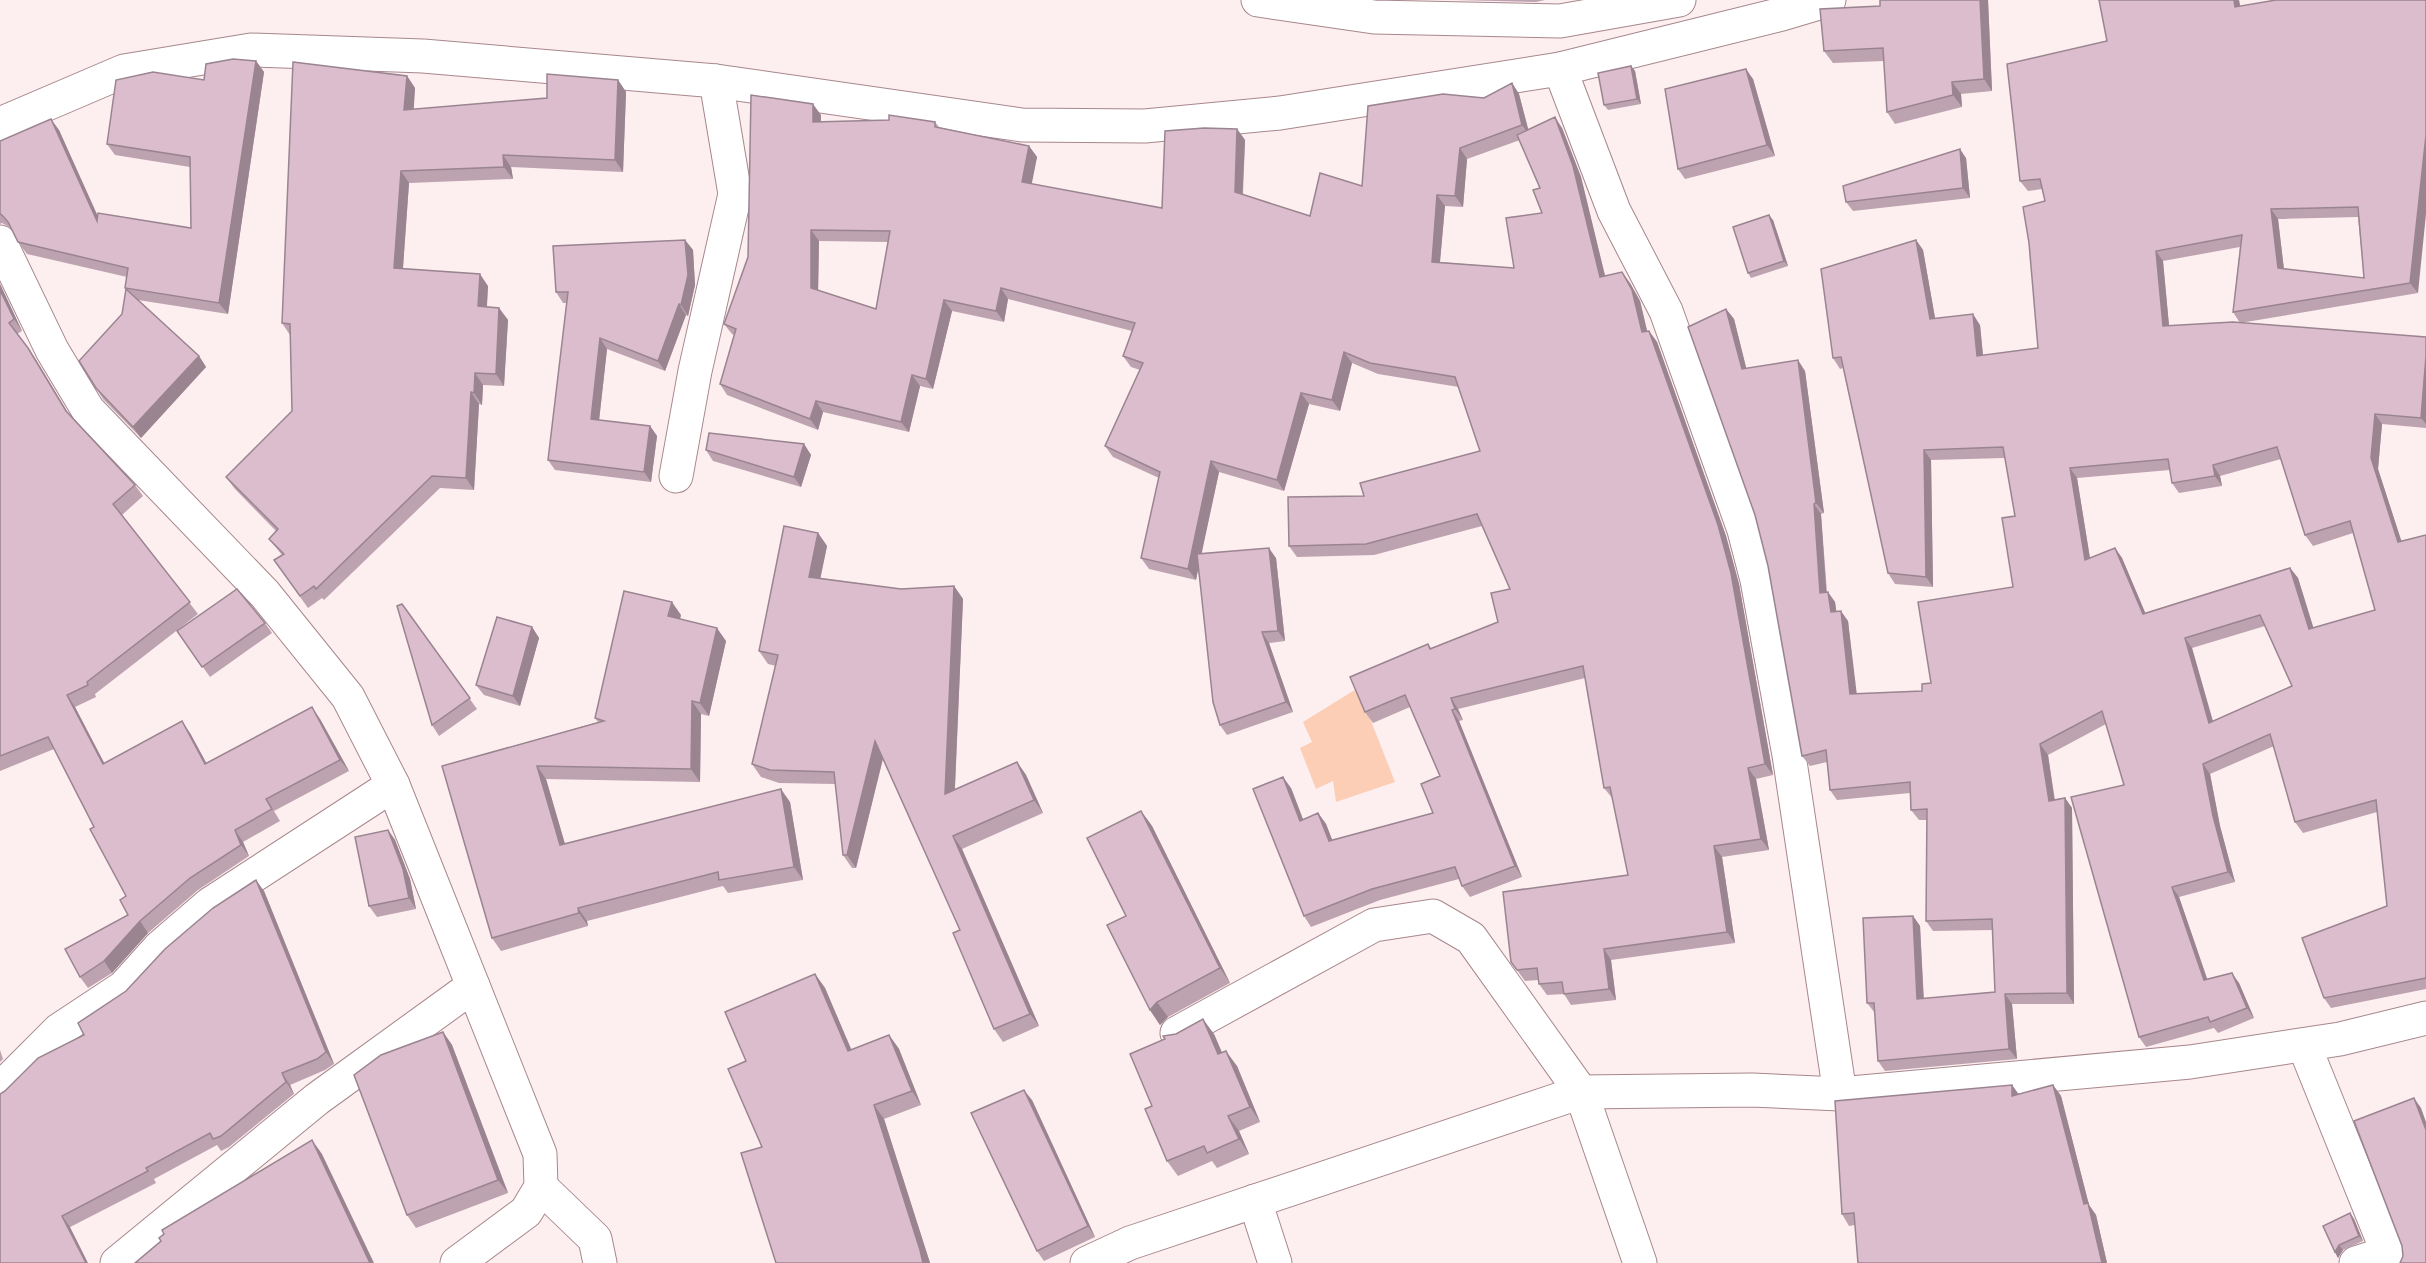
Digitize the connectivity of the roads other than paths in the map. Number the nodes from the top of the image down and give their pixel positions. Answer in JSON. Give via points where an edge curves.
{"nodes":[{"id":1,"x":1258,"y":0,"type":"edge"},
{"id":2,"x":1679,"y":0,"type":"edge"},
{"id":3,"x":1829,"y":0,"type":"edge"},
{"id":4,"x":1560,"y":69,"type":"junction"},
{"id":5,"x":716,"y":81,"type":"junction"},
{"id":6,"x":0,"y":124,"type":"edge"},
{"id":7,"x":0,"y":242,"type":"edge"},
{"id":8,"x":675,"y":476,"type":"dead end"},
{"id":9,"x":393,"y":785,"type":"junction"},
{"id":10,"x":473,"y":986,"type":"junction"},
{"id":11,"x":2426,"y":1018,"type":"edge"},
{"id":12,"x":1177,"y":1033,"type":"edge"},
{"id":13,"x":2304,"y":1045,"type":"junction"},
{"id":14,"x":0,"y":1089,"type":"edge"},
{"id":15,"x":1581,"y":1092,"type":"junction"},
{"id":16,"x":1840,"y":1094,"type":"junction"},
{"id":17,"x":541,"y":1187,"type":"junction"},
{"id":18,"x":1256,"y":1201,"type":"junction"},
{"id":19,"x":2390,"y":1258,"type":"edge"},
{"id":20,"x":117,"y":1263,"type":"edge"},
{"id":21,"x":457,"y":1263,"type":"edge"},
{"id":22,"x":600,"y":1263,"type":"edge"},
{"id":23,"x":1087,"y":1263,"type":"edge"},
{"id":24,"x":1275,"y":1263,"type":"edge"},
{"id":25,"x":1640,"y":1263,"type":"edge"},
{"id":26,"x":2356,"y":1263,"type":"edge"}],
"edges":[{"from":1,"to":2,"type":"street","via":[[1374,17],[1560,21]]},
{"from":3,"to":4,"type":"street"},
{"from":4,"to":5,"type":"street","via":[[1280,113],[1145,126],[1022,125]]},
{"from":4,"to":16,"type":"street","via":[[1614,211],[1666,311],[1744,530],[1789,755]]},
{"from":5,"to":6,"type":"street","via":[[423,56],[251,50],[124,71]]},
{"from":5,"to":8,"type":"street","via":[[735,194]]},
{"from":7,"to":9,"type":"street","via":[[52,350],[88,410],[264,594],[341,688]]},
{"from":9,"to":10,"type":"street"},
{"from":9,"to":14,"type":"street","via":[[210,904],[160,947],[124,987],[58,1030]]},
{"from":10,"to":17,"type":"street","via":[[540,1154]]},
{"from":10,"to":20,"type":"street","via":[[317,1099]]},
{"from":11,"to":13,"type":"street"},
{"from":12,"to":15,"type":"street","via":[[1374,926],[1433,916],[1471,938]]},
{"from":13,"to":16,"type":"street","via":[[2190,1062]]},
{"from":13,"to":19,"type":"street"},
{"from":15,"to":16,"type":"street","via":[[1752,1090]]},
{"from":15,"to":18,"type":"street"},
{"from":15,"to":25,"type":"street"},
{"from":17,"to":21,"type":"street","via":[[526,1212]]},
{"from":17,"to":22,"type":"street","via":[[595,1239]]},
{"from":18,"to":23,"type":"street","via":[[1130,1243]]},
{"from":18,"to":24,"type":"street"},
{"from":19,"to":26,"type":"street"}]}
